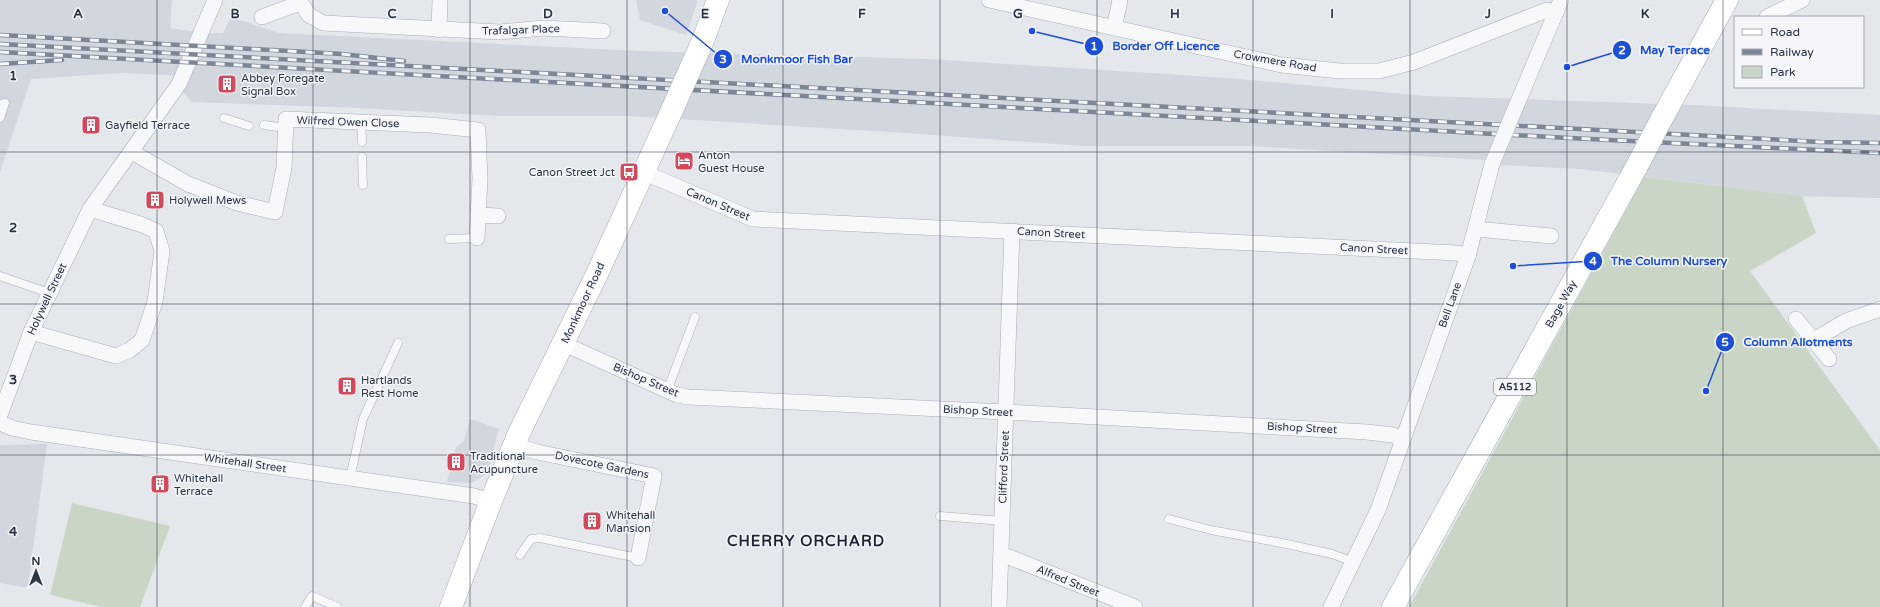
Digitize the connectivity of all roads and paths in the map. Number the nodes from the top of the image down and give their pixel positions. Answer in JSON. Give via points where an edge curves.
{"nodes":[{"id":1,"x":216,"y":0,"type":"edge"},
{"id":2,"x":440,"y":0,"type":"edge"},
{"id":3,"x":718,"y":0,"type":"edge"},
{"id":4,"x":989,"y":0,"type":"edge"},
{"id":5,"x":1120,"y":0,"type":"edge"},
{"id":6,"x":1727,"y":0,"type":"edge"},
{"id":7,"x":1802,"y":0,"type":"edge"},
{"id":8,"x":300,"y":1,"type":"edge"},
{"id":9,"x":1559,"y":6,"type":"edge"},
{"id":10,"x":1769,"y":16,"type":"edge"},
{"id":11,"x":262,"y":17,"type":"dead end"},
{"id":12,"x":1114,"y":28,"type":"junction"},
{"id":13,"x":439,"y":30,"type":"junction"},
{"id":14,"x":603,"y":31,"type":"dead end"},
{"id":15,"x":0,"y":104,"type":"edge"},
{"id":16,"x":0,"y":118,"type":"edge"},
{"id":17,"x":224,"y":118,"type":"dead end"},
{"id":18,"x":361,"y":122,"type":"junction"},
{"id":19,"x":249,"y":126,"type":"dead end"},
{"id":20,"x":264,"y":126,"type":"dead end"},
{"id":21,"x":285,"y":128,"type":"junction"},
{"id":22,"x":362,"y":142,"type":"dead end"},
{"id":23,"x":132,"y":152,"type":"junction"},
{"id":24,"x":362,"y":157,"type":"dead end"},
{"id":25,"x":643,"y":172,"type":"junction"},
{"id":26,"x":363,"y":185,"type":"dead end"},
{"id":27,"x":90,"y":209,"type":"junction"},
{"id":28,"x":478,"y":215,"type":"junction"},
{"id":29,"x":498,"y":216,"type":"dead end"},
{"id":30,"x":1476,"y":229,"type":"junction"},
{"id":31,"x":1012,"y":231,"type":"junction"},
{"id":32,"x":1551,"y":236,"type":"dead end"},
{"id":33,"x":477,"y":238,"type":"joint"},
{"id":34,"x":449,"y":239,"type":"dead end"},
{"id":35,"x":1468,"y":256,"type":"junction"},
{"id":36,"x":0,"y":276,"type":"edge"},
{"id":37,"x":49,"y":293,"type":"junction"},
{"id":38,"x":1880,"y":309,"type":"edge"},
{"id":39,"x":695,"y":317,"type":"dead end"},
{"id":40,"x":1796,"y":319,"type":"dead end"},
{"id":41,"x":31,"y":332,"type":"junction"},
{"id":42,"x":1814,"y":340,"type":"junction"},
{"id":43,"x":398,"y":343,"type":"dead end"},
{"id":44,"x":564,"y":344,"type":"junction"},
{"id":45,"x":1830,"y":358,"type":"dead end"},
{"id":46,"x":668,"y":391,"type":"junction"},
{"id":47,"x":1005,"y":412,"type":"junction"},
{"id":48,"x":0,"y":415,"type":"edge"},
{"id":49,"x":0,"y":423,"type":"edge"},
{"id":50,"x":1403,"y":439,"type":"junction"},
{"id":51,"x":515,"y":445,"type":"junction"},
{"id":52,"x":350,"y":478,"type":"junction"},
{"id":53,"x":491,"y":501,"type":"junction"},
{"id":54,"x":940,"y":516,"type":"dead end"},
{"id":55,"x":1170,"y":519,"type":"dead end"},
{"id":56,"x":1002,"y":521,"type":"junction"},
{"id":57,"x":520,"y":555,"type":"dead end"},
{"id":58,"x":1002,"y":556,"type":"junction"},
{"id":59,"x":638,"y":558,"type":"joint"},
{"id":60,"x":1354,"y":562,"type":"junction"},
{"id":61,"x":305,"y":607,"type":"edge"},
{"id":62,"x":337,"y":607,"type":"edge"},
{"id":63,"x":451,"y":607,"type":"edge"},
{"id":64,"x":999,"y":607,"type":"edge"},
{"id":65,"x":1135,"y":607,"type":"edge"},
{"id":66,"x":1331,"y":607,"type":"edge"},
{"id":67,"x":1393,"y":607,"type":"edge"}],
"edges":[{"from":1,"to":23,"type":"street","name":"Holywell Street","via":[[179,84]]},
{"from":2,"to":13,"type":"street"},
{"from":3,"to":25,"type":"main road","name":"Monkmoor Road","bridge":true,"via":[[704,38]]},
{"from":4,"to":12,"type":"street","name":"Crowmere Road"},
{"from":5,"to":12,"type":"street"},
{"from":6,"to":67,"type":"main road","name":"Bage Way","number":"A5112","bridge":true},
{"from":7,"to":10,"type":"street"},
{"from":8,"to":11,"type":"street","name":"Trafalgar Place"},
{"from":8,"to":13,"type":"street","name":"Trafalgar Place","via":[[309,16],[323,23]]},
{"from":9,"to":12,"type":"street","name":"Crowmere Road","via":[[1414,62],[1379,71],[1339,71],[1282,65]]},
{"from":9,"to":30,"type":"street","name":"Bell Lane","bridge":true,"via":[[1492,164]]},
{"from":13,"to":14,"type":"street","name":"Trafalgar Place","via":[[500,32],[543,28]]},
{"from":15,"to":16,"type":"lane","via":[[5,104]]},
{"from":17,"to":19,"type":"lane"},
{"from":18,"to":21,"type":"street","name":"Wilfred Owen Close","via":[[286,119]]},
{"from":18,"to":22,"type":"lane"},
{"from":18,"to":28,"type":"street","name":"Wilfred Owen Close","via":[[478,130]]},
{"from":20,"to":21,"type":"lane"},
{"from":21,"to":23,"type":"street","name":"Wilfred Owen Close","via":[[284,168],[275,212],[237,203],[188,184]]},
{"from":23,"to":27,"type":"street","name":"Holywell Street"},
{"from":24,"to":26,"type":"lane"},
{"from":25,"to":31,"type":"street","name":"Canon Street","via":[[753,219]]},
{"from":25,"to":44,"type":"main road","name":"Monkmoor Road"},
{"from":27,"to":37,"type":"street","name":"Holywell Street"},
{"from":27,"to":41,"type":"street","via":[[156,231],[162,251],[161,268],[155,302],[142,340],[130,350],[116,356]]},
{"from":28,"to":29,"type":"street"},
{"from":28,"to":33,"type":"street","name":"Wilfred Owen Close"},
{"from":30,"to":32,"type":"street"},
{"from":30,"to":35,"type":"street","name":"Bell Lane"},
{"from":31,"to":35,"type":"street","name":"Canon Street","via":[[1457,253]]},
{"from":31,"to":47,"type":"street","name":"Clifford Street"},
{"from":33,"to":34,"type":"lane"},
{"from":35,"to":50,"type":"street","name":"Bell Lane"},
{"from":36,"to":37,"type":"lane"},
{"from":37,"to":41,"type":"street","name":"Holywell Street"},
{"from":38,"to":42,"type":"street","via":[[1846,321]]},
{"from":39,"to":46,"type":"lane"},
{"from":40,"to":42,"type":"street"},
{"from":41,"to":48,"type":"street","name":"Holywell Street"},
{"from":42,"to":45,"type":"street"},
{"from":43,"to":52,"type":"lane","via":[[363,419]]},
{"from":44,"to":46,"type":"street","name":"Bishop Street"},
{"from":44,"to":51,"type":"main road","name":"Monkmoor Road"},
{"from":46,"to":47,"type":"street","name":"Bishop Street","via":[[688,397]]},
{"from":47,"to":50,"type":"street","name":"Bishop Street","via":[[1367,432]]},
{"from":47,"to":56,"type":"street","name":"Clifford Street"},
{"from":49,"to":52,"type":"street","name":"Whitehall Street","via":[[31,432]]},
{"from":50,"to":60,"type":"street","name":"Bell Lane","via":[[1378,510]]},
{"from":51,"to":53,"type":"main road","name":"Monkmoor Road"},
{"from":51,"to":59,"type":"street","name":"Dovecote Gardens","via":[[537,452],[654,476]]},
{"from":52,"to":53,"type":"street","name":"Whitehall Street","via":[[474,496]]},
{"from":53,"to":63,"type":"main road","name":"Monkmoor Road"},
{"from":54,"to":56,"type":"lane"},
{"from":55,"to":60,"type":"lane","via":[[1211,530],[1332,554]]},
{"from":56,"to":58,"type":"street","name":"Clifford Street"},
{"from":57,"to":59,"type":"lane","via":[[531,539],[540,538]]},
{"from":58,"to":64,"type":"street","name":"Clifford Street"},
{"from":58,"to":65,"type":"street","name":"Alfred Street"},
{"from":60,"to":66,"type":"street","name":"Bell Lane"},
{"from":61,"to":62,"type":"lane","via":[[312,596]]}]}
